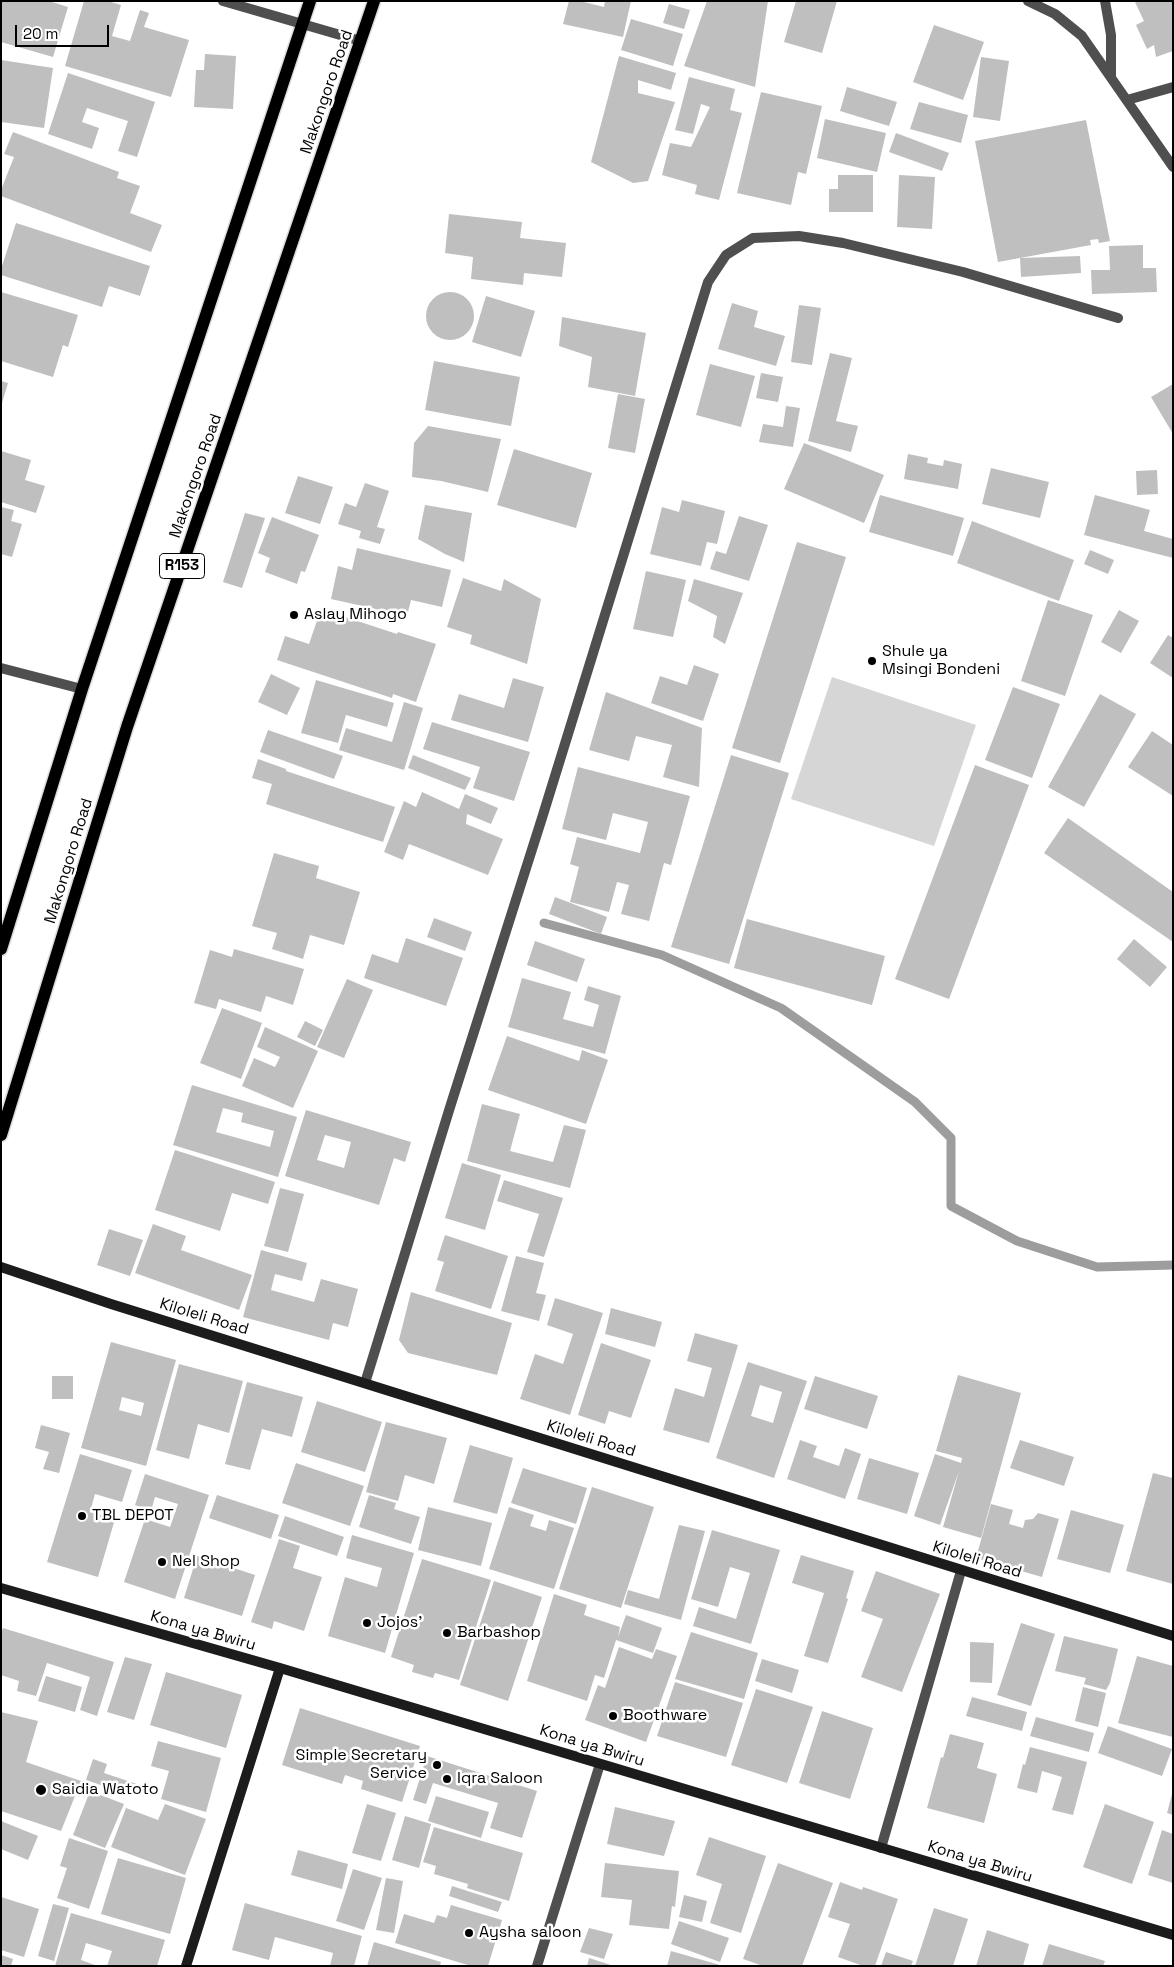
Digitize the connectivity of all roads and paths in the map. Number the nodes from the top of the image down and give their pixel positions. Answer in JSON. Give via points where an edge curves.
{"nodes":[{"id":1,"x":223,"y":1,"type":"edge"},
{"id":2,"x":310,"y":1,"type":"edge"},
{"id":3,"x":374,"y":1,"type":"edge"},
{"id":4,"x":1028,"y":1,"type":"edge"},
{"id":5,"x":1105,"y":1,"type":"edge"},
{"id":6,"x":302,"y":25,"type":"junction"},
{"id":7,"x":361,"y":41,"type":"junction"},
{"id":8,"x":1111,"y":77,"type":"junction"},
{"id":9,"x":1173,"y":86,"type":"edge"},
{"id":10,"x":1127,"y":100,"type":"junction"},
{"id":11,"x":1173,"y":167,"type":"edge"},
{"id":12,"x":1118,"y":318,"type":"dead end"},
{"id":13,"x":1,"y":668,"type":"edge"},
{"id":14,"x":82,"y":689,"type":"junction"},
{"id":15,"x":1,"y":949,"type":"edge"},
{"id":16,"x":1,"y":1135,"type":"edge"},
{"id":17,"x":1,"y":1267,"type":"edge"},
{"id":18,"x":365,"y":1383,"type":"junction"},
{"id":19,"x":961,"y":1571,"type":"junction"},
{"id":20,"x":1,"y":1588,"type":"edge"},
{"id":21,"x":1173,"y":1636,"type":"edge"},
{"id":22,"x":280,"y":1668,"type":"junction"},
{"id":23,"x":600,"y":1764,"type":"junction"},
{"id":24,"x":881,"y":1848,"type":"junction"},
{"id":25,"x":1173,"y":1935,"type":"edge"},
{"id":26,"x":186,"y":1966,"type":"edge"},
{"id":27,"x":537,"y":1966,"type":"edge"}],
"edges":[{"from":1,"to":6,"type":"street"},
{"from":2,"to":6,"type":"main road"},
{"from":3,"to":7,"type":"main road","name":"Makongoro Road","number":"R153"},
{"from":4,"to":8,"type":"street","via":[[1056,14],[1082,36]]},
{"from":5,"to":8,"type":"street","via":[[1111,35]]},
{"from":6,"to":7,"type":"street"},
{"from":6,"to":14,"type":"main road"},
{"from":7,"to":16,"type":"main road","name":"Makongoro Road","number":"R153","via":[[127,727]]},
{"from":8,"to":10,"type":"street"},
{"from":9,"to":10,"type":"street"},
{"from":10,"to":11,"type":"street"},
{"from":12,"to":18,"type":"street","via":[[963,272],[843,243],[800,236],[753,238],[726,254],[708,282]]},
{"from":13,"to":14,"type":"street"},
{"from":14,"to":15,"type":"main road"},
{"from":17,"to":18,"type":"street","name":"Kiloleli Road"},
{"from":18,"to":19,"type":"street","name":"Kiloleli Road"},
{"from":19,"to":21,"type":"street","name":"Kiloleli Road"},
{"from":19,"to":24,"type":"street"},
{"from":20,"to":22,"type":"street","name":"Kona ya Bwiru"},
{"from":22,"to":23,"type":"street","name":"Kona ya Bwiru"},
{"from":22,"to":26,"type":"street"},
{"from":23,"to":24,"type":"street","name":"Kona ya Bwiru"},
{"from":23,"to":27,"type":"street"},
{"from":24,"to":25,"type":"street","name":"Kona ya Bwiru"}]}
